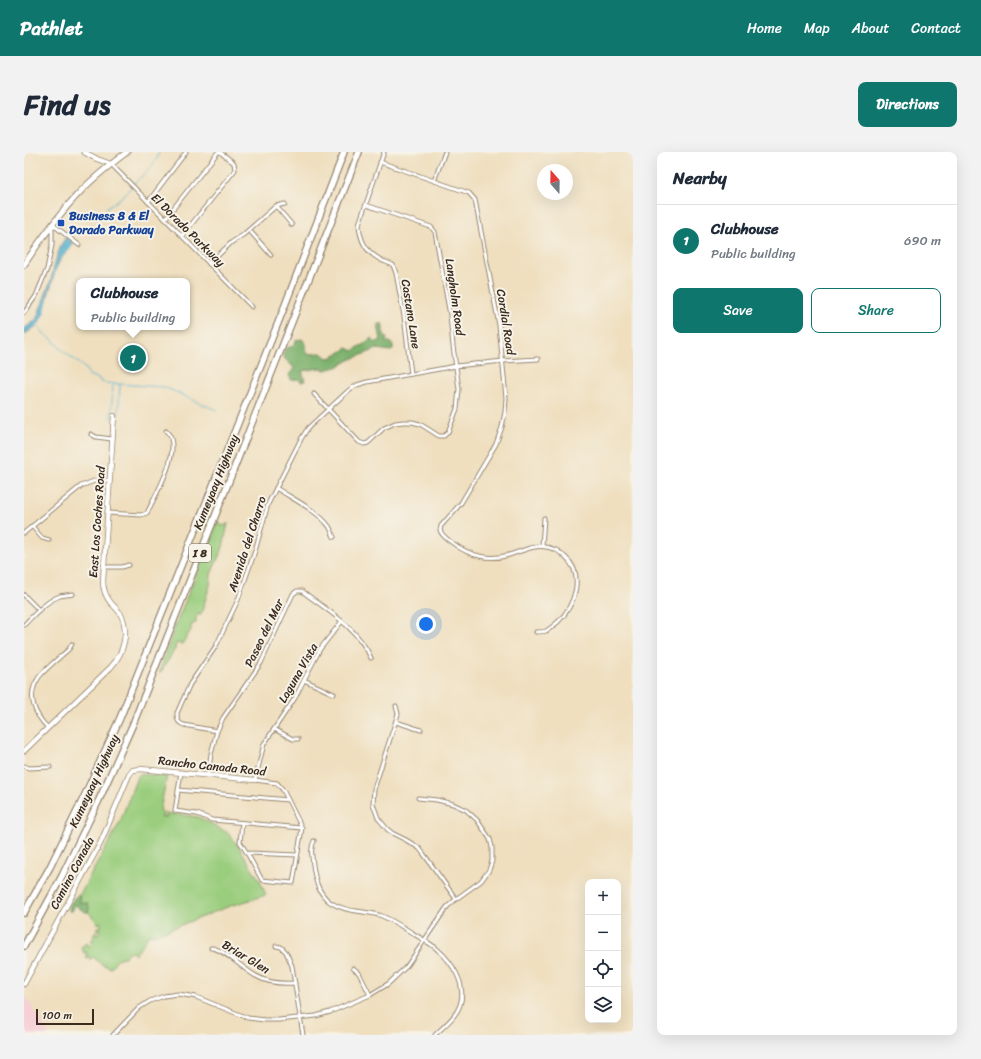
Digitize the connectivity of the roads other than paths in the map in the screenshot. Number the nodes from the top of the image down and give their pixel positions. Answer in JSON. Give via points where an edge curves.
{"nodes":[{"id":1,"x":84,"y":152,"type":"edge"},
{"id":2,"x":127,"y":152,"type":"edge"},
{"id":3,"x":186,"y":152,"type":"edge"},
{"id":4,"x":219,"y":152,"type":"edge"},
{"id":5,"x":344,"y":152,"type":"edge"},
{"id":6,"x":359,"y":152,"type":"edge"},
{"id":7,"x":384,"y":152,"type":"edge"},
{"id":8,"x":445,"y":152,"type":"edge"},
{"id":9,"x":380,"y":162,"type":"junction"},
{"id":10,"x":111,"y":164,"type":"junction"},
{"id":11,"x":434,"y":181,"type":"junction"},
{"id":12,"x":148,"y":202,"type":"junction"},
{"id":13,"x":285,"y":204,"type":"dead end"},
{"id":14,"x":366,"y":205,"type":"junction"},
{"id":15,"x":276,"y":206,"type":"junction"},
{"id":16,"x":165,"y":219,"type":"junction"},
{"id":17,"x":52,"y":224,"type":"junction"},
{"id":18,"x":292,"y":225,"type":"dead end"},
{"id":19,"x":249,"y":230,"type":"junction"},
{"id":20,"x":182,"y":236,"type":"junction"},
{"id":21,"x":79,"y":245,"type":"dead end"},
{"id":22,"x":271,"y":254,"type":"dead end"},
{"id":23,"x":209,"y":264,"type":"junction"},
{"id":24,"x":24,"y":265,"type":"edge"},
{"id":25,"x":252,"y":308,"type":"dead end"},
{"id":26,"x":24,"y":313,"type":"edge"},
{"id":27,"x":538,"y":359,"type":"dead end"},
{"id":28,"x":503,"y":361,"type":"junction"},
{"id":29,"x":456,"y":366,"type":"junction"},
{"id":30,"x":411,"y":374,"type":"junction"},
{"id":31,"x":314,"y":394,"type":"dead end"},
{"id":32,"x":328,"y":409,"type":"junction"},
{"id":33,"x":114,"y":416,"type":"dead end"},
{"id":34,"x":166,"y":431,"type":"dead end"},
{"id":35,"x":90,"y":434,"type":"dead end"},
{"id":36,"x":112,"y":439,"type":"junction"},
{"id":37,"x":109,"y":480,"type":"junction"},
{"id":38,"x":276,"y":488,"type":"junction"},
{"id":39,"x":108,"y":513,"type":"junction"},
{"id":40,"x":544,"y":518,"type":"dead end"},
{"id":41,"x":32,"y":526,"type":"junction"},
{"id":42,"x":24,"y":533,"type":"edge"},
{"id":43,"x":334,"y":537,"type":"dead end"},
{"id":44,"x":49,"y":540,"type":"dead end"},
{"id":45,"x":542,"y":546,"type":"junction"},
{"id":46,"x":129,"y":565,"type":"dead end"},
{"id":47,"x":103,"y":568,"type":"junction"},
{"id":48,"x":73,"y":594,"type":"dead end"},
{"id":49,"x":24,"y":595,"type":"edge"},
{"id":50,"x":39,"y":610,"type":"junction"},
{"id":51,"x":342,"y":621,"type":"junction"},
{"id":52,"x":24,"y":625,"type":"edge"},
{"id":53,"x":536,"y":632,"type":"dead end"},
{"id":54,"x":72,"y":644,"type":"dead end"},
{"id":55,"x":371,"y":658,"type":"dead end"},
{"id":56,"x":304,"y":680,"type":"junction"},
{"id":57,"x":334,"y":694,"type":"dead end"},
{"id":58,"x":396,"y":706,"type":"dead end"},
{"id":59,"x":396,"y":722,"type":"junction"},
{"id":60,"x":48,"y":728,"type":"junction"},
{"id":61,"x":274,"y":729,"type":"junction"},
{"id":62,"x":421,"y":730,"type":"dead end"},
{"id":63,"x":217,"y":731,"type":"junction"},
{"id":64,"x":298,"y":738,"type":"dead end"},
{"id":65,"x":24,"y":751,"type":"edge"},
{"id":66,"x":24,"y":766,"type":"edge"},
{"id":67,"x":50,"y":767,"type":"dead end"},
{"id":68,"x":133,"y":770,"type":"joint"},
{"id":69,"x":181,"y":772,"type":"junction"},
{"id":70,"x":208,"y":775,"type":"junction"},
{"id":71,"x":255,"y":780,"type":"junction"},
{"id":72,"x":178,"y":790,"type":"junction"},
{"id":73,"x":418,"y":798,"type":"dead end"},
{"id":74,"x":288,"y":800,"type":"junction"},
{"id":75,"x":242,"y":823,"type":"junction"},
{"id":76,"x":302,"y":828,"type":"junction"},
{"id":77,"x":314,"y":841,"type":"dead end"},
{"id":78,"x":247,"y":853,"type":"junction"},
{"id":79,"x":297,"y":855,"type":"junction"},
{"id":80,"x":456,"y":899,"type":"junction"},
{"id":81,"x":24,"y":913,"type":"edge"},
{"id":82,"x":424,"y":941,"type":"junction"},
{"id":83,"x":24,"y":946,"type":"edge"},
{"id":84,"x":276,"y":946,"type":"dead end"},
{"id":85,"x":211,"y":948,"type":"dead end"},
{"id":86,"x":353,"y":968,"type":"dead end"},
{"id":87,"x":295,"y":983,"type":"junction"},
{"id":88,"x":24,"y":984,"type":"edge"},
{"id":89,"x":370,"y":995,"type":"junction"},
{"id":90,"x":301,"y":1018,"type":"junction"},
{"id":91,"x":440,"y":1031,"type":"junction"},
{"id":92,"x":113,"y":1035,"type":"edge"},
{"id":93,"x":303,"y":1035,"type":"edge"},
{"id":94,"x":435,"y":1035,"type":"edge"},
{"id":95,"x":444,"y":1035,"type":"edge"}],
"edges":[{"from":1,"to":10,"type":"street"},
{"from":2,"to":10,"type":"main road"},
{"from":3,"to":12,"type":"street"},
{"from":4,"to":16,"type":"street"},
{"from":4,"to":20,"type":"street","via":[[234,163],[235,170]]},
{"from":5,"to":81,"type":"highway","name":"Kumeyaay Highway","number":"I 8","via":[[120,718],[50,867]]},
{"from":6,"to":83,"type":"highway","name":"Kumeyaay Highway","number":"I 8","via":[[133,724],[62,876]]},
{"from":7,"to":9,"type":"street"},
{"from":8,"to":11,"type":"street"},
{"from":9,"to":11,"type":"street","name":"Cordial Road"},
{"from":9,"to":14,"type":"street"},
{"from":10,"to":12,"type":"street","name":"El Dorado Parkway"},
{"from":10,"to":17,"type":"main road","via":[[81,191]]},
{"from":11,"to":28,"type":"street","name":"Cordial Road","via":[[469,193],[475,200],[500,325]]},
{"from":12,"to":16,"type":"street","name":"El Dorado Parkway"},
{"from":13,"to":15,"type":"street"},
{"from":14,"to":29,"type":"street","name":"Langholm Road","via":[[431,227],[436,232]]},
{"from":14,"to":30,"type":"street","name":"Castano Lane","via":[[360,224],[362,241],[369,251],[393,265],[396,273]]},
{"from":15,"to":18,"type":"street"},
{"from":15,"to":19,"type":"street"},
{"from":16,"to":20,"type":"street","name":"El Dorado Parkway"},
{"from":17,"to":21,"type":"street"},
{"from":17,"to":24,"type":"main road"},
{"from":17,"to":26,"type":"street","via":[[52,245],[47,269],[36,296]]},
{"from":19,"to":22,"type":"street"},
{"from":19,"to":23,"type":"street"},
{"from":20,"to":23,"type":"street","name":"El Dorado Parkway"},
{"from":23,"to":25,"type":"street","name":"El Dorado Parkway"},
{"from":27,"to":28,"type":"street","name":"Avenida del Charro"},
{"from":28,"to":29,"type":"street","name":"Avenida del Charro"},
{"from":28,"to":45,"type":"street","name":"Cordial Road","via":[[506,412],[500,435],[461,503],[440,530],[442,536],[460,549],[478,556],[501,557]]},
{"from":29,"to":30,"type":"street","name":"Avenida del Charro"},
{"from":29,"to":32,"type":"street","name":"Langholm Road","via":[[459,389],[457,409],[444,436],[439,436],[420,424],[403,422],[384,428],[364,444],[359,442]]},
{"from":30,"to":32,"type":"street","name":"Avenida del Charro","via":[[357,385]]},
{"from":31,"to":32,"type":"street"},
{"from":32,"to":38,"type":"street","name":"Avenida del Charro","via":[[308,428]]},
{"from":33,"to":36,"type":"street","name":"East Los Coches Road"},
{"from":34,"to":39,"type":"street","via":[[171,438],[169,466],[147,513],[141,516]]},
{"from":35,"to":36,"type":"street"},
{"from":36,"to":37,"type":"street","name":"East Los Coches Road"},
{"from":37,"to":39,"type":"street","name":"East Los Coches Road"},
{"from":37,"to":41,"type":"street","via":[[94,481],[81,486]]},
{"from":38,"to":43,"type":"street","via":[[322,518]]},
{"from":38,"to":63,"type":"street","name":"Avenida del Charro","via":[[268,504],[238,600],[216,646],[190,684],[176,713],[180,724]]},
{"from":39,"to":47,"type":"street","name":"East Los Coches Road"},
{"from":40,"to":45,"type":"street"},
{"from":41,"to":42,"type":"street"},
{"from":41,"to":44,"type":"street","via":[[42,538]]},
{"from":45,"to":53,"type":"street","via":[[558,550],[568,560],[577,583],[569,608],[561,618],[546,631]]},
{"from":46,"to":47,"type":"street"},
{"from":47,"to":60,"type":"street","name":"East Los Coches Road","via":[[102,581],[105,592],[120,613],[124,626],[125,635],[121,652],[111,667]]},
{"from":48,"to":50,"type":"street","via":[[53,599]]},
{"from":49,"to":50,"type":"street"},
{"from":50,"to":52,"type":"street"},
{"from":51,"to":55,"type":"street","name":"Paseo del Mar","via":[[357,635]]},
{"from":51,"to":56,"type":"street","name":"Laguna Vista","via":[[320,649]]},
{"from":51,"to":63,"type":"street","name":"Paseo del Mar","via":[[302,591],[293,594],[261,663],[223,718]]},
{"from":54,"to":60,"type":"street","via":[[40,676],[34,688],[35,710],[39,719]]},
{"from":56,"to":57,"type":"street"},
{"from":56,"to":61,"type":"street","name":"Laguna Vista"},
{"from":58,"to":59,"type":"street"},
{"from":59,"to":62,"type":"street"},
{"from":59,"to":80,"type":"street","via":[[374,789],[374,804],[378,818],[392,833],[419,848]]},
{"from":60,"to":65,"type":"street","name":"East Los Coches Road"},
{"from":61,"to":64,"type":"street","via":[[293,739]]},
{"from":61,"to":71,"type":"street","name":"Laguna Vista","via":[[262,748]]},
{"from":63,"to":70,"type":"street","name":"Paseo del Mar"},
{"from":66,"to":67,"type":"street"},
{"from":68,"to":69,"type":"street","name":"Rancho Canada Road"},
{"from":68,"to":88,"type":"street","name":"Camino Canada","via":[[101,842]]},
{"from":69,"to":70,"type":"street","name":"Rancho Canada Road"},
{"from":69,"to":72,"type":"street"},
{"from":70,"to":71,"type":"street","name":"Rancho Canada Road"},
{"from":71,"to":74,"type":"street","name":"Rancho Canada Road","via":[[277,784]]},
{"from":72,"to":74,"type":"street"},
{"from":72,"to":75,"type":"street","via":[[175,811],[197,814],[212,820]]},
{"from":73,"to":80,"type":"street","via":[[453,804],[466,810],[477,820],[490,839],[492,861],[486,874],[478,884]]},
{"from":74,"to":76,"type":"street","name":"Rancho Canada Road"},
{"from":75,"to":76,"type":"street"},
{"from":75,"to":78,"type":"street","via":[[240,842]]},
{"from":76,"to":79,"type":"street"},
{"from":77,"to":82,"type":"street","via":[[311,854],[315,879],[319,890],[326,898],[341,908],[388,918]]},
{"from":78,"to":79,"type":"street"},
{"from":78,"to":79,"type":"street","via":[[262,880],[293,883]]},
{"from":80,"to":82,"type":"street","via":[[447,907]]},
{"from":82,"to":89,"type":"street","via":[[397,976]]},
{"from":82,"to":91,"type":"street","via":[[450,962],[461,989],[458,1009]]},
{"from":84,"to":87,"type":"street","via":[[281,947],[288,956]]},
{"from":85,"to":87,"type":"street","name":"Briar Glen","via":[[221,950],[259,977],[276,983]]},
{"from":86,"to":89,"type":"street","via":[[359,973]]},
{"from":87,"to":90,"type":"street"},
{"from":89,"to":90,"type":"street","via":[[330,1012]]},
{"from":90,"to":92,"type":"street","via":[[272,1021],[253,1018],[196,997],[178,994],[150,1000],[132,1014]]},
{"from":90,"to":93,"type":"street"},
{"from":91,"to":94,"type":"street"},
{"from":91,"to":95,"type":"street"}]}
